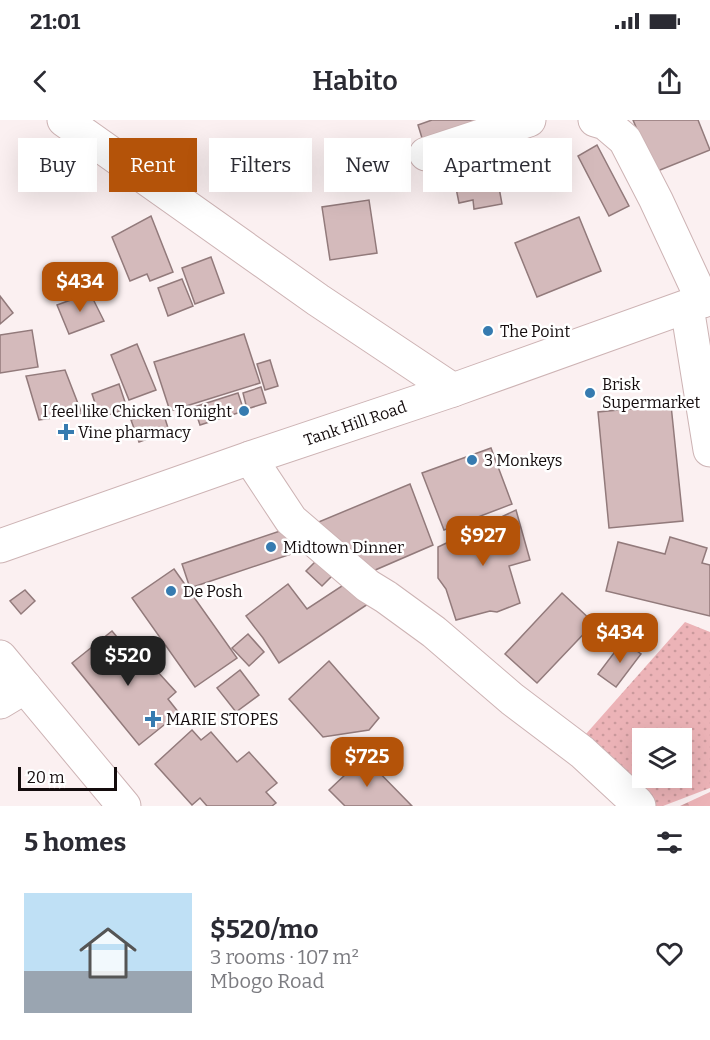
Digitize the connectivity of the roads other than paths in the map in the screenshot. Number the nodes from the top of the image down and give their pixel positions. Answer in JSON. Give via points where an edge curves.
{"nodes":[{"id":1,"x":64,"y":120,"type":"edge"},
{"id":2,"x":529,"y":120,"type":"edge"},
{"id":3,"x":595,"y":120,"type":"edge"},
{"id":4,"x":474,"y":138,"type":"edge"},
{"id":5,"x":700,"y":302,"type":"edge"},
{"id":6,"x":453,"y":390,"type":"junction"},
{"id":7,"x":710,"y":450,"type":"edge"},
{"id":8,"x":250,"y":458,"type":"junction"},
{"id":9,"x":0,"y":546,"type":"edge"},
{"id":10,"x":0,"y":657,"type":"edge"},
{"id":11,"x":13,"y":695,"type":"edge"},
{"id":12,"x":124,"y":806,"type":"edge"},
{"id":13,"x":639,"y":806,"type":"edge"}],
"edges":[{"from":1,"to":6,"type":"street","via":[[318,300]]},
{"from":2,"to":4,"type":"street"},
{"from":3,"to":5,"type":"street","via":[[625,140]]},
{"from":5,"to":6,"type":"street","name":"Tank Hill Road"},
{"from":5,"to":7,"type":"street"},
{"from":6,"to":8,"type":"street","name":"Tank Hill Road"},
{"from":8,"to":9,"type":"street","name":"Tank Hill Road"},
{"from":8,"to":13,"type":"street","via":[[291,520],[368,586],[434,632],[582,752]]},
{"from":10,"to":11,"type":"street"},
{"from":11,"to":12,"type":"street"}]}
